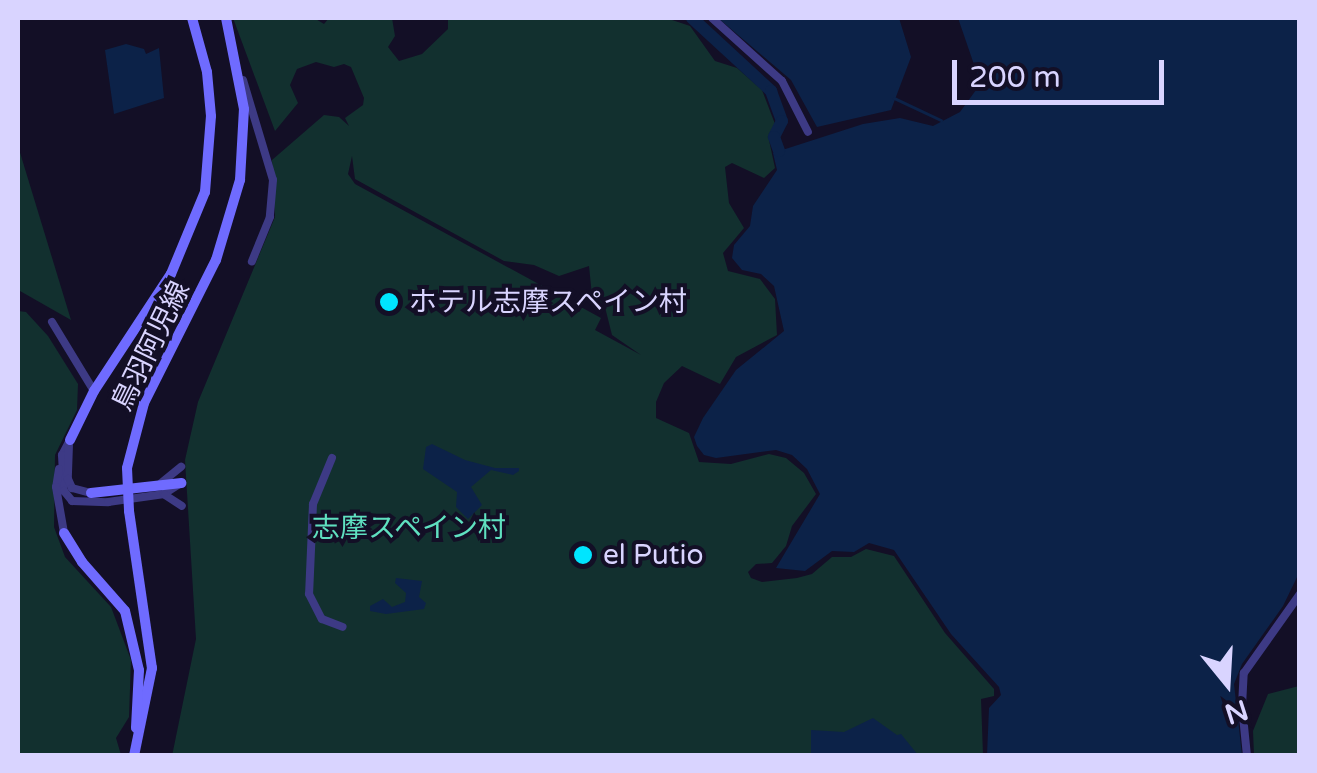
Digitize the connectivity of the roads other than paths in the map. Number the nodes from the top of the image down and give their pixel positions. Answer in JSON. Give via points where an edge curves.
{"nodes":[{"id":1,"x":192,"y":18,"type":"edge"},
{"id":2,"x":226,"y":18,"type":"edge"},
{"id":3,"x":712,"y":18,"type":"edge"},
{"id":4,"x":237,"y":56,"type":"junction"},
{"id":5,"x":808,"y":132,"type":"dead end"},
{"id":6,"x":252,"y":260,"type":"dead end"},
{"id":7,"x":52,"y":322,"type":"dead end"},
{"id":8,"x":94,"y":390,"type":"junction"},
{"id":9,"x":70,"y":440,"type":"junction"},
{"id":10,"x":62,"y":455,"type":"junction"},
{"id":11,"x":332,"y":458,"type":"dead end"},
{"id":12,"x":181,"y":467,"type":"dead end"},
{"id":13,"x":181,"y":483,"type":"dead end"},
{"id":14,"x":162,"y":489,"type":"junction"},
{"id":15,"x":90,"y":492,"type":"junction"},
{"id":16,"x":72,"y":501,"type":"junction"},
{"id":17,"x":182,"y":506,"type":"dead end"},
{"id":18,"x":64,"y":533,"type":"junction"},
{"id":19,"x":1300,"y":594,"type":"edge"},
{"id":20,"x":343,"y":627,"type":"dead end"},
{"id":21,"x":134,"y":752,"type":"edge"},
{"id":22,"x":1248,"y":756,"type":"edge"}],
"edges":[{"from":1,"to":8,"type":"street","via":[[212,116],[206,192],[171,274]]},
{"from":2,"to":4,"type":"street","name":"鳥羽阿児線"},
{"from":3,"to":5,"type":"street","via":[[782,81]]},
{"from":4,"to":6,"type":"street","via":[[270,160],[270,218]]},
{"from":4,"to":21,"type":"street","name":"鳥羽阿児線","bridge":true,"via":[[244,143],[229,222],[202,292],[144,403],[127,468],[152,642],[151,688]]},
{"from":7,"to":8,"type":"street"},
{"from":8,"to":9,"type":"street"},
{"from":9,"to":10,"type":"street"},
{"from":9,"to":15,"type":"street","via":[[68,479],[72,488]]},
{"from":10,"to":16,"type":"street","via":[[64,491]]},
{"from":10,"to":18,"type":"street","via":[[56,488]]},
{"from":11,"to":20,"type":"street","via":[[313,504],[308,594],[322,618]]},
{"from":12,"to":14,"type":"street"},
{"from":13,"to":14,"type":"street"},
{"from":14,"to":15,"type":"street"},
{"from":14,"to":16,"type":"street","via":[[108,502]]},
{"from":14,"to":17,"type":"street"},
{"from":15,"to":16,"type":"street"},
{"from":16,"to":18,"type":"street"},
{"from":18,"to":21,"type":"street","via":[[114,594],[130,627],[139,670]]},
{"from":19,"to":22,"type":"street","via":[[1244,673]]}]}
